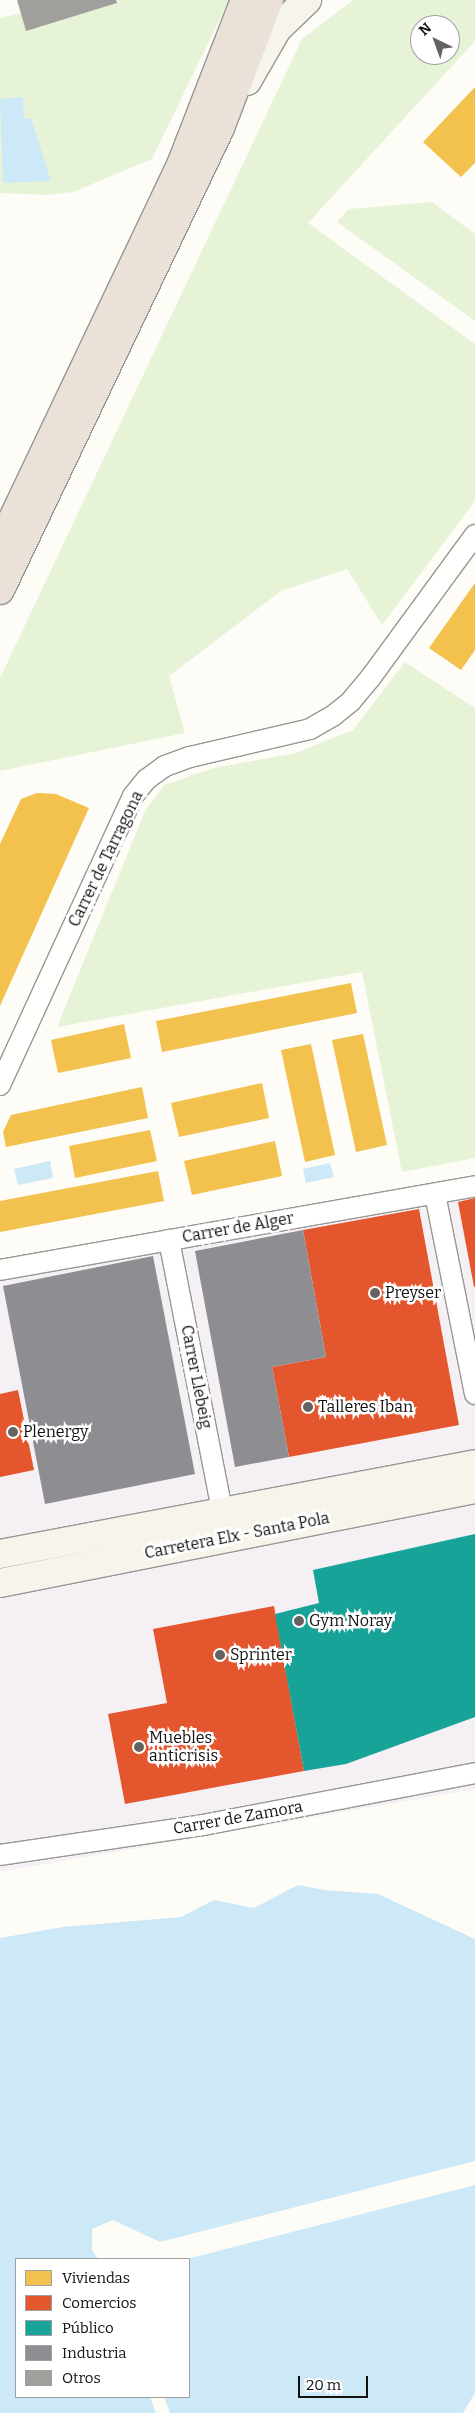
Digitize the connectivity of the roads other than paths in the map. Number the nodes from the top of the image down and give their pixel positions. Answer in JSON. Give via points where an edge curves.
{"nodes":[{"id":1,"x":245,"y":0,"type":"edge"},
{"id":2,"x":269,"y":0,"type":"edge"},
{"id":3,"x":307,"y":0,"type":"edge"},
{"id":4,"x":220,"y":128,"type":"junction"},
{"id":5,"x":475,"y":535,"type":"edge"},
{"id":6,"x":9,"y":551,"type":"edge"},
{"id":7,"x":0,"y":590,"type":"edge"},
{"id":8,"x":0,"y":600,"type":"edge"},
{"id":9,"x":0,"y":1085,"type":"edge"},
{"id":10,"x":475,"y":1186,"type":"edge"},
{"id":11,"x":435,"y":1194,"type":"junction"},
{"id":12,"x":170,"y":1240,"type":"junction"},
{"id":13,"x":0,"y":1270,"type":"edge"},
{"id":14,"x":475,"y":1394,"type":"edge"},
{"id":15,"x":475,"y":1464,"type":"edge"},
{"id":16,"x":475,"y":1489,"type":"edge"},
{"id":17,"x":224,"y":1514,"type":"junction"},
{"id":18,"x":0,"y":1554,"type":"edge"},
{"id":19,"x":0,"y":1583,"type":"edge"},
{"id":20,"x":475,"y":1773,"type":"edge"},
{"id":21,"x":0,"y":1855,"type":"edge"}],
"edges":[{"from":1,"to":6,"type":"highway","via":[[181,165]]},
{"from":2,"to":4,"type":"highway"},
{"from":3,"to":4,"type":"main road","via":[[277,29]]},
{"from":4,"to":6,"type":"highway"},
{"from":5,"to":9,"type":"street","name":"Carrer de Tarragona","via":[[371,677],[334,715],[310,729],[190,757],[165,766],[146,779],[133,796]]},
{"from":6,"to":7,"type":"highway"},
{"from":6,"to":8,"type":"highway"},
{"from":10,"to":11,"type":"street","name":"Carrer de Alger"},
{"from":11,"to":12,"type":"street","name":"Carrer de Alger"},
{"from":11,"to":14,"type":"street"},
{"from":12,"to":13,"type":"street","name":"Carrer de Alger"},
{"from":12,"to":17,"type":"street","name":"Carrer Llebeig"},
{"from":15,"to":17,"type":"main road","name":"Carretera Elx - Santa Pola"},
{"from":16,"to":19,"type":"main road","name":"Carretera Elx - Santa Pola"},
{"from":17,"to":18,"type":"main road","name":"Carretera Elx - Santa Pola"},
{"from":20,"to":21,"type":"street","name":"Carrer de Zamora","via":[[204,1825]]}]}
